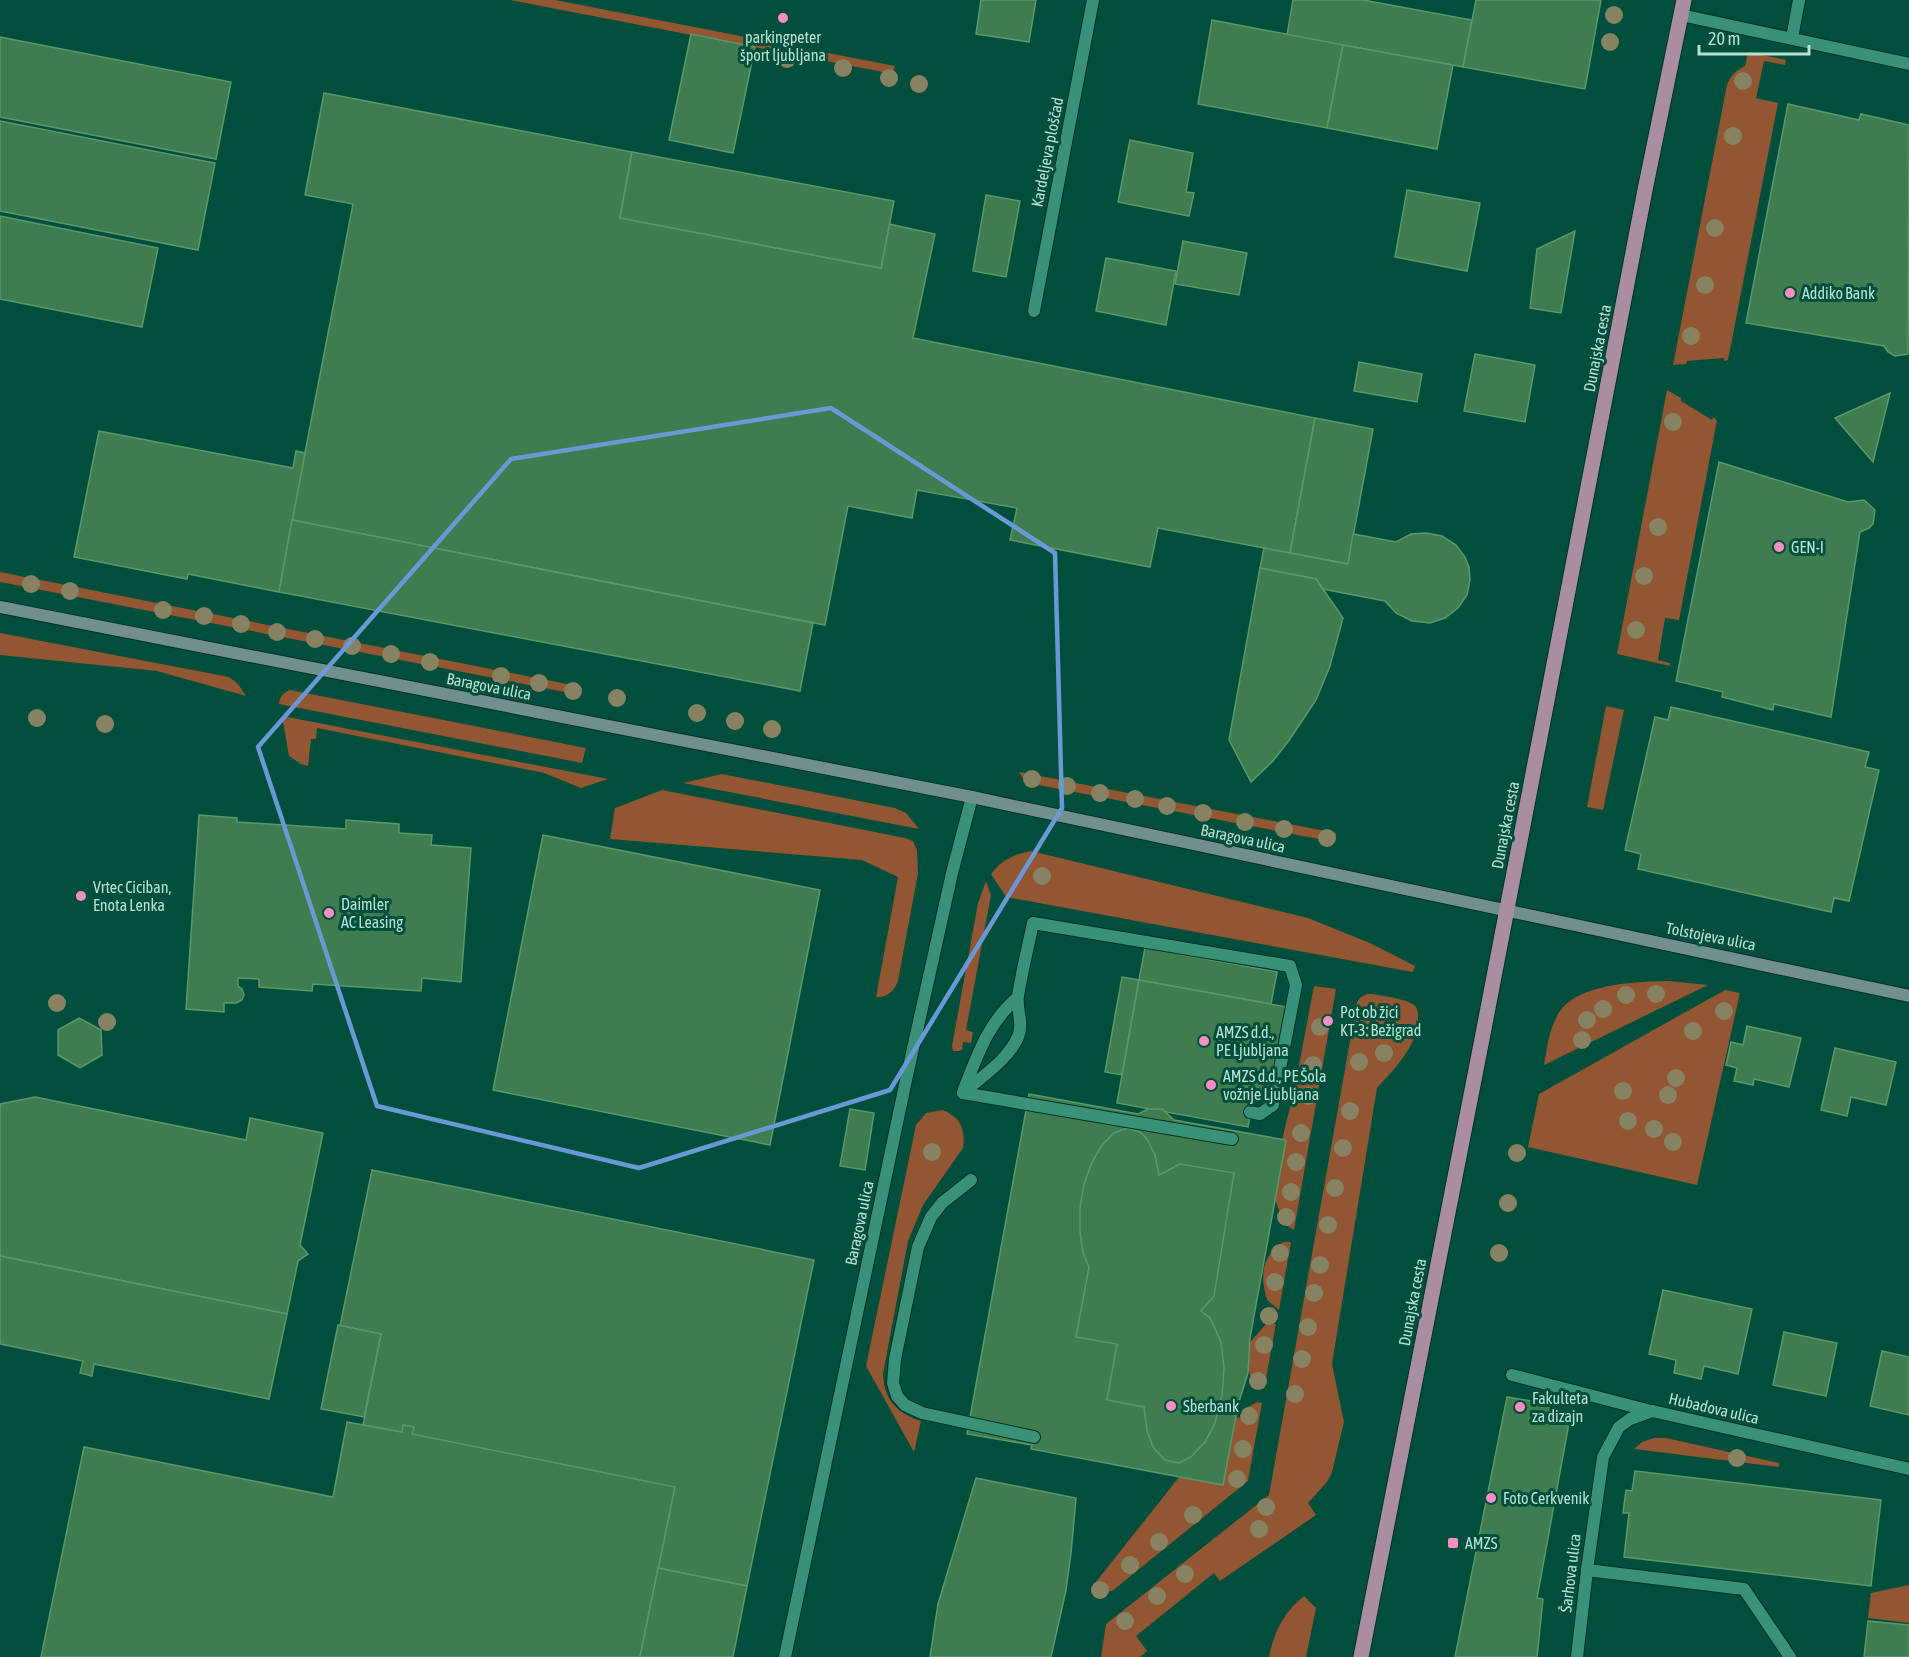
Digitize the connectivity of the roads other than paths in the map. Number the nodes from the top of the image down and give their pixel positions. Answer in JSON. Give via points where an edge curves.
{"nodes":[{"id":1,"x":1093,"y":0,"type":"edge"},
{"id":2,"x":1799,"y":0,"type":"edge"},
{"id":3,"x":1683,"y":8,"type":"edge"},
{"id":4,"x":1792,"y":38,"type":"junction"},
{"id":5,"x":1909,"y":64,"type":"edge"},
{"id":6,"x":1034,"y":311,"type":"dead end"},
{"id":7,"x":0,"y":607,"type":"edge"},
{"id":8,"x":972,"y":797,"type":"junction"},
{"id":9,"x":1507,"y":911,"type":"junction"},
{"id":10,"x":1909,"y":996,"type":"edge"},
{"id":11,"x":1017,"y":998,"type":"junction"},
{"id":12,"x":963,"y":1093,"type":"junction"},
{"id":13,"x":1250,"y":1112,"type":"dead end"},
{"id":14,"x":1232,"y":1139,"type":"dead end"},
{"id":15,"x":971,"y":1180,"type":"dead end"},
{"id":16,"x":1512,"y":1375,"type":"dead end"},
{"id":17,"x":1652,"y":1411,"type":"junction"},
{"id":18,"x":1034,"y":1437,"type":"dead end"},
{"id":19,"x":1909,"y":1469,"type":"edge"},
{"id":20,"x":1587,"y":1570,"type":"junction"},
{"id":21,"x":785,"y":1657,"type":"edge"},
{"id":22,"x":1361,"y":1657,"type":"edge"},
{"id":23,"x":1577,"y":1657,"type":"edge"},
{"id":24,"x":1790,"y":1657,"type":"edge"}],
"edges":[{"from":1,"to":6,"type":"street","name":"Kardeljeva ploščad"},
{"from":2,"to":4,"type":"street"},
{"from":3,"to":4,"type":"street"},
{"from":3,"to":9,"type":"main road","name":"Dunajska cesta"},
{"from":4,"to":5,"type":"street"},
{"from":7,"to":8,"type":"street","name":"Baragova ulica"},
{"from":8,"to":9,"type":"street","name":"Baragova ulica"},
{"from":8,"to":21,"type":"street","name":"Baragova ulica","via":[[913,1050]]},
{"from":9,"to":10,"type":"street","name":"Tolstojeva ulica"},
{"from":9,"to":22,"type":"main road","name":"Dunajska cesta"},
{"from":11,"to":12,"type":"street","via":[[994,1022]]},
{"from":11,"to":12,"type":"street","via":[[1021,1026],[1014,1045]]},
{"from":11,"to":13,"type":"street","via":[[1033,923],[1290,966],[1296,985],[1273,1105],[1260,1114]]},
{"from":12,"to":14,"type":"street"},
{"from":15,"to":18,"type":"street","via":[[942,1203],[918,1247],[893,1383],[905,1405],[922,1413]]},
{"from":16,"to":17,"type":"street","name":"Hubadova ulica"},
{"from":17,"to":19,"type":"street","name":"Hubadova ulica"},
{"from":17,"to":20,"type":"street","name":"Šarhova ulica","via":[[1619,1427],[1602,1457]]},
{"from":20,"to":23,"type":"street","name":"Šarhova ulica"},
{"from":20,"to":24,"type":"street","via":[[1744,1589]]}]}
